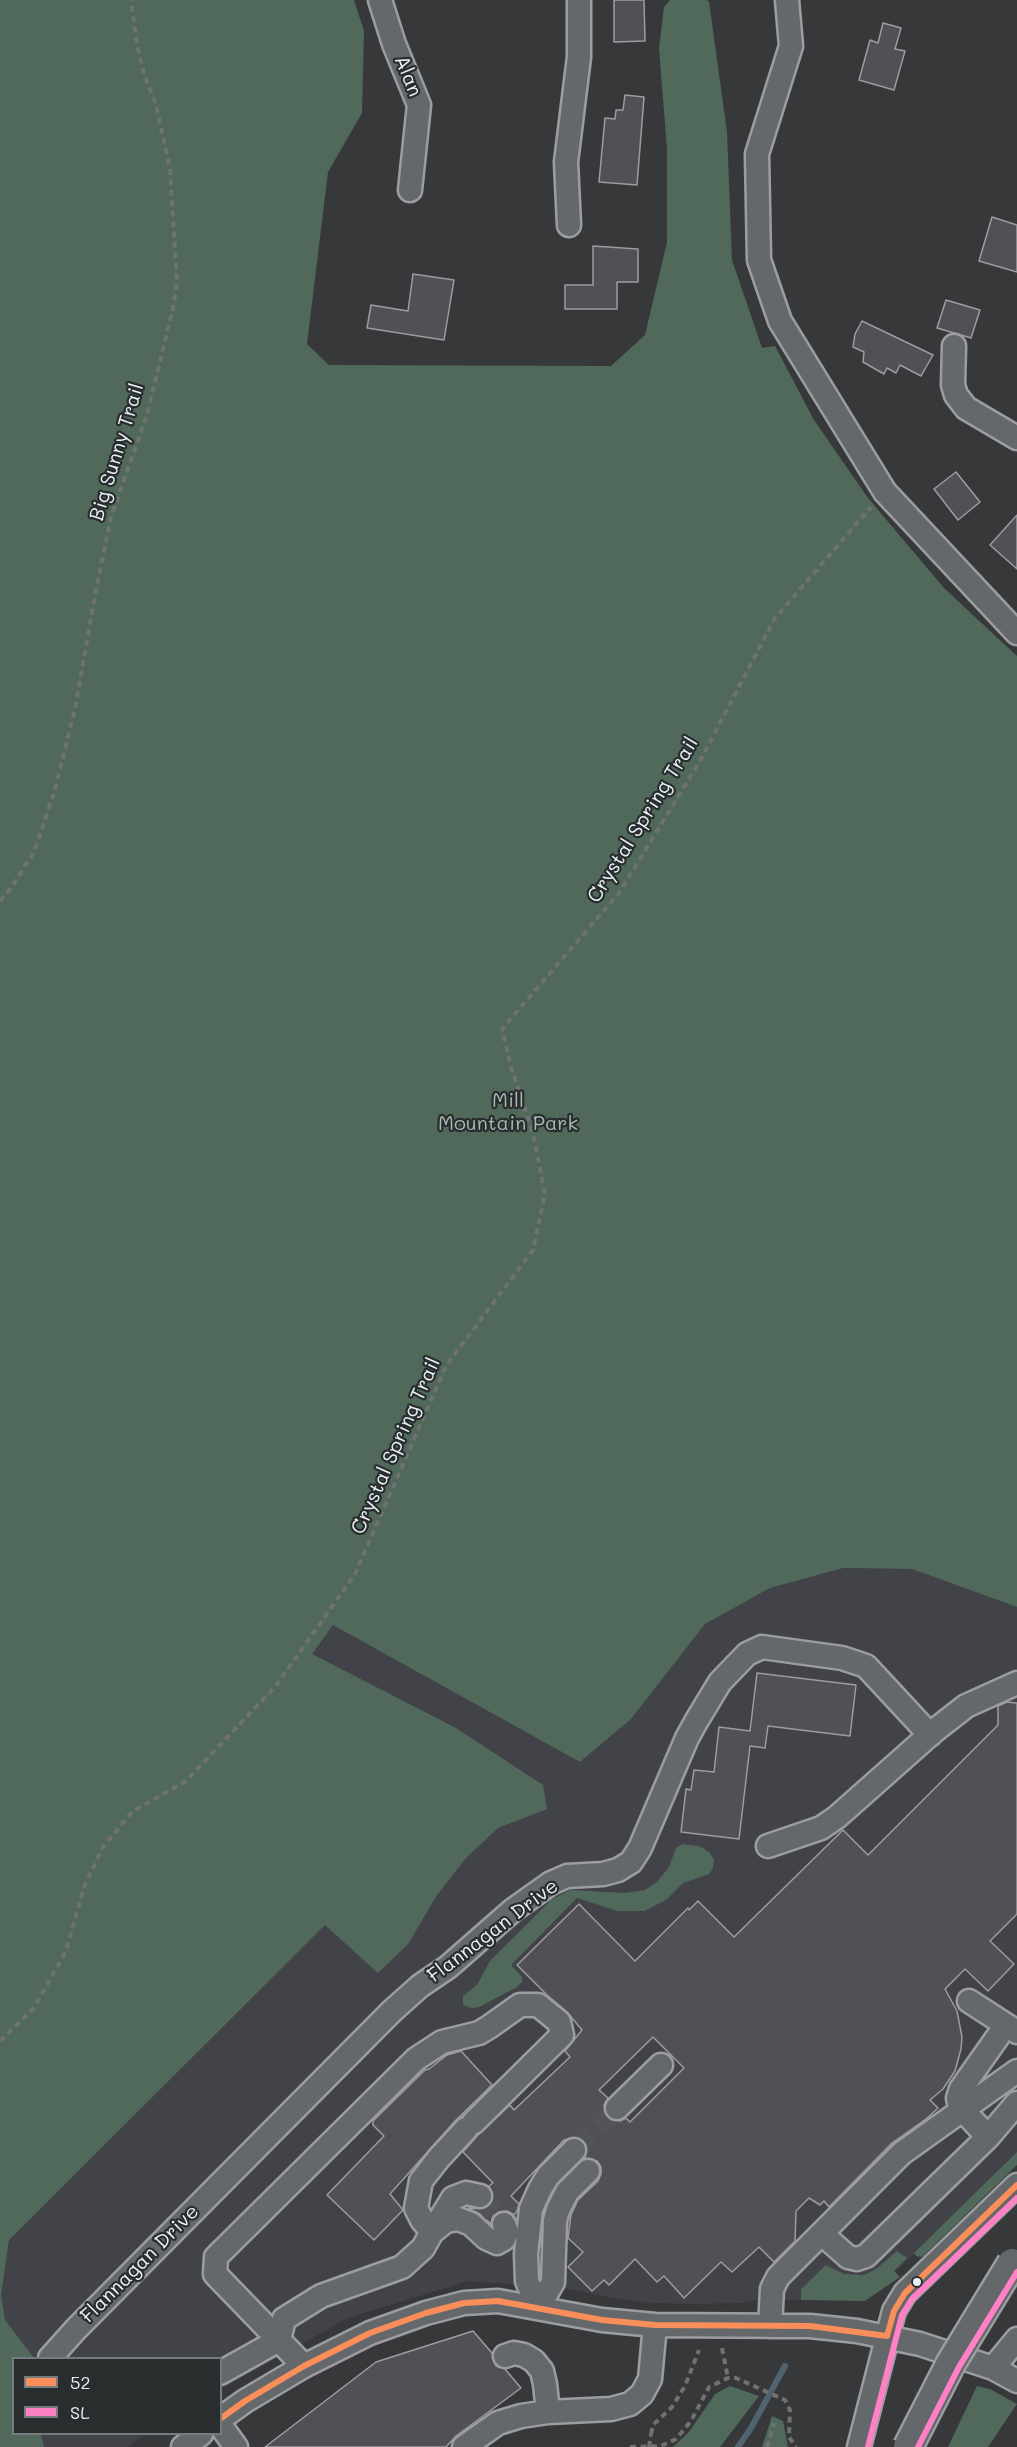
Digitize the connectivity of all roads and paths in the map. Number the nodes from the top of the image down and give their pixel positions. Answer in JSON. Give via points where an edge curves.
{"nodes":[{"id":1,"x":131,"y":0,"type":"edge"},
{"id":2,"x":380,"y":0,"type":"edge"},
{"id":3,"x":579,"y":0,"type":"edge"},
{"id":4,"x":787,"y":0,"type":"edge"},
{"id":5,"x":410,"y":190,"type":"dead end"},
{"id":6,"x":569,"y":225,"type":"dead end"},
{"id":7,"x":954,"y":346,"type":"dead end"},
{"id":8,"x":1017,"y":438,"type":"edge"},
{"id":9,"x":885,"y":492,"type":"junction"},
{"id":10,"x":1017,"y":633,"type":"edge"},
{"id":11,"x":0,"y":901,"type":"edge"},
{"id":12,"x":1017,"y":1683,"type":"edge"},
{"id":13,"x":930,"y":1735,"type":"junction"},
{"id":14,"x":768,"y":1846,"type":"dead end"},
{"id":15,"x":969,"y":2001,"type":"dead end"},
{"id":16,"x":1011,"y":2029,"type":"edge"},
{"id":17,"x":0,"y":2041,"type":"edge"},
{"id":18,"x":661,"y":2065,"type":"dead end"},
{"id":19,"x":1017,"y":2071,"type":"edge"},
{"id":20,"x":983,"y":2096,"type":"junction"},
{"id":21,"x":617,"y":2108,"type":"tunnel mouth"},
{"id":22,"x":962,"y":2110,"type":"junction"},
{"id":23,"x":1012,"y":2111,"type":"edge"},
{"id":24,"x":988,"y":2137,"type":"junction"},
{"id":25,"x":574,"y":2150,"type":"tunnel mouth"},
{"id":26,"x":588,"y":2172,"type":"tunnel mouth"},
{"id":27,"x":1017,"y":2185,"type":"edge"},
{"id":28,"x":480,"y":2196,"type":"dead end"},
{"id":29,"x":504,"y":2224,"type":"dead end"},
{"id":30,"x":432,"y":2232,"type":"junction"},
{"id":31,"x":822,"y":2234,"type":"junction"},
{"id":32,"x":1012,"y":2263,"type":"dead end"},
{"id":33,"x":538,"y":2308,"type":"junction"},
{"id":34,"x":655,"y":2325,"type":"junction"},
{"id":35,"x":770,"y":2326,"type":"junction"},
{"id":36,"x":887,"y":2336,"type":"junction"},
{"id":37,"x":1017,"y":2339,"type":"edge"},
{"id":38,"x":279,"y":2340,"type":"junction"},
{"id":39,"x":722,"y":2348,"type":"dead end"},
{"id":40,"x":699,"y":2350,"type":"dead end"},
{"id":41,"x":505,"y":2356,"type":"dead end"},
{"id":42,"x":51,"y":2357,"type":"edge"},
{"id":43,"x":304,"y":2366,"type":"junction"},
{"id":44,"x":993,"y":2368,"type":"junction"},
{"id":45,"x":222,"y":2372,"type":"edge"},
{"id":46,"x":728,"y":2378,"type":"junction"},
{"id":47,"x":1017,"y":2381,"type":"edge"},
{"id":48,"x":548,"y":2412,"type":"junction"},
{"id":49,"x":222,"y":2418,"type":"edge"},
{"id":50,"x":774,"y":2423,"type":"dead end"},
{"id":51,"x":222,"y":2428,"type":"edge"},
{"id":52,"x":198,"y":2435,"type":"edge"},
{"id":53,"x":861,"y":2440,"type":"edge"},
{"id":54,"x":183,"y":2447,"type":"edge"},
{"id":55,"x":236,"y":2447,"type":"edge"},
{"id":56,"x":464,"y":2447,"type":"edge"},
{"id":57,"x":630,"y":2447,"type":"edge"},
{"id":58,"x":649,"y":2447,"type":"edge"},
{"id":59,"x":767,"y":2447,"type":"edge"},
{"id":60,"x":796,"y":2447,"type":"edge"},
{"id":61,"x":908,"y":2447,"type":"edge"}],
"edges":[{"from":1,"to":11,"type":"path","name":"Big Sunny Trail","via":[[137,45],[170,169],[177,282],[174,308],[147,415],[111,517],[75,709],[54,793],[34,852]]},
{"from":2,"to":5,"type":"street","name":"Alan","via":[[419,105]]},
{"from":3,"to":6,"type":"street","via":[[579,57],[566,162]]},
{"from":4,"to":9,"type":"street","via":[[791,46],[757,154],[759,260],[780,321]]},
{"from":7,"to":8,"type":"street","via":[[956,395],[966,408]]},
{"from":9,"to":10,"type":"street"},
{"from":9,"to":17,"type":"path","name":"Crystal Spring Trail","via":[[775,618],[700,761],[619,893],[502,1029],[533,1133],[545,1194],[533,1250],[446,1366],[355,1574],[275,1686],[186,1781],[132,1812],[103,1847],[84,1887],[66,1951],[34,2008]]},
{"from":12,"to":13,"type":"street","via":[[966,1706]]},
{"from":13,"to":14,"type":"street","via":[[821,1828]]},
{"from":13,"to":42,"type":"street","name":"Flannagan Drive","via":[[866,1666],[842,1658],[762,1647],[747,1654],[720,1682],[687,1738],[631,1862],[603,1874],[567,1876],[551,1883],[420,1986]]},
{"from":15,"to":16,"type":"street"},
{"from":16,"to":22,"type":"street","via":[[959,2093]]},
{"from":18,"to":21,"type":"street"},
{"from":19,"to":20,"type":"street"},
{"from":20,"to":22,"type":"street"},
{"from":20,"to":23,"type":"street"},
{"from":22,"to":24,"type":"street"},
{"from":22,"to":31,"type":"street","via":[[902,2152]]},
{"from":23,"to":24,"type":"street"},
{"from":24,"to":31,"type":"street","via":[[866,2256],[848,2257]]},
{"from":25,"to":33,"type":"street","via":[[548,2176],[531,2209],[527,2281]]},
{"from":26,"to":33,"type":"street","via":[[567,2192],[558,2210],[553,2282]]},
{"from":27,"to":36,"type":"street","via":[[906,2293],[894,2311]]},
{"from":28,"to":30,"type":"street","via":[[466,2193],[453,2198]]},
{"from":29,"to":30,"type":"street","via":[[507,2232],[497,2243],[459,2219],[446,2221]]},
{"from":30,"to":38,"type":"street","via":[[423,2248],[402,2267],[321,2296],[284,2319]]},
{"from":30,"to":38,"type":"street","via":[[416,2208],[421,2181],[439,2158],[562,2035],[559,2022],[538,2005],[520,2005],[479,2033],[442,2042],[416,2059],[216,2257],[215,2274]]},
{"from":31,"to":35,"type":"street","via":[[774,2282]]},
{"from":32,"to":61,"type":"main road","bridge":true,"via":[[951,2363]]},
{"from":33,"to":34,"type":"street"},
{"from":33,"to":43,"type":"street","via":[[498,2301],[464,2303],[370,2333]]},
{"from":34,"to":35,"type":"street"},
{"from":34,"to":48,"type":"street","via":[[650,2379],[642,2394],[630,2404],[611,2409]]},
{"from":35,"to":36,"type":"street","via":[[810,2326]]},
{"from":36,"to":44,"type":"street"},
{"from":36,"to":53,"type":"street"},
{"from":37,"to":44,"type":"street"},
{"from":38,"to":43,"type":"street"},
{"from":38,"to":45,"type":"street"},
{"from":39,"to":46,"type":"path"},
{"from":40,"to":58,"type":"path","bridge":true,"via":[[678,2398],[653,2425]]},
{"from":41,"to":48,"type":"street","via":[[514,2353],[534,2361],[543,2377]]},
{"from":43,"to":49,"type":"street"},
{"from":44,"to":47,"type":"street"},
{"from":46,"to":57,"type":"path","via":[[710,2387],[676,2439],[661,2446]]},
{"from":46,"to":60,"type":"path","via":[[780,2397],[789,2405],[789,2437]]},
{"from":48,"to":56,"type":"street","via":[[498,2423]]},
{"from":50,"to":59,"type":"path"},
{"from":51,"to":55,"type":"street"},
{"from":52,"to":54,"type":"street"}]}
